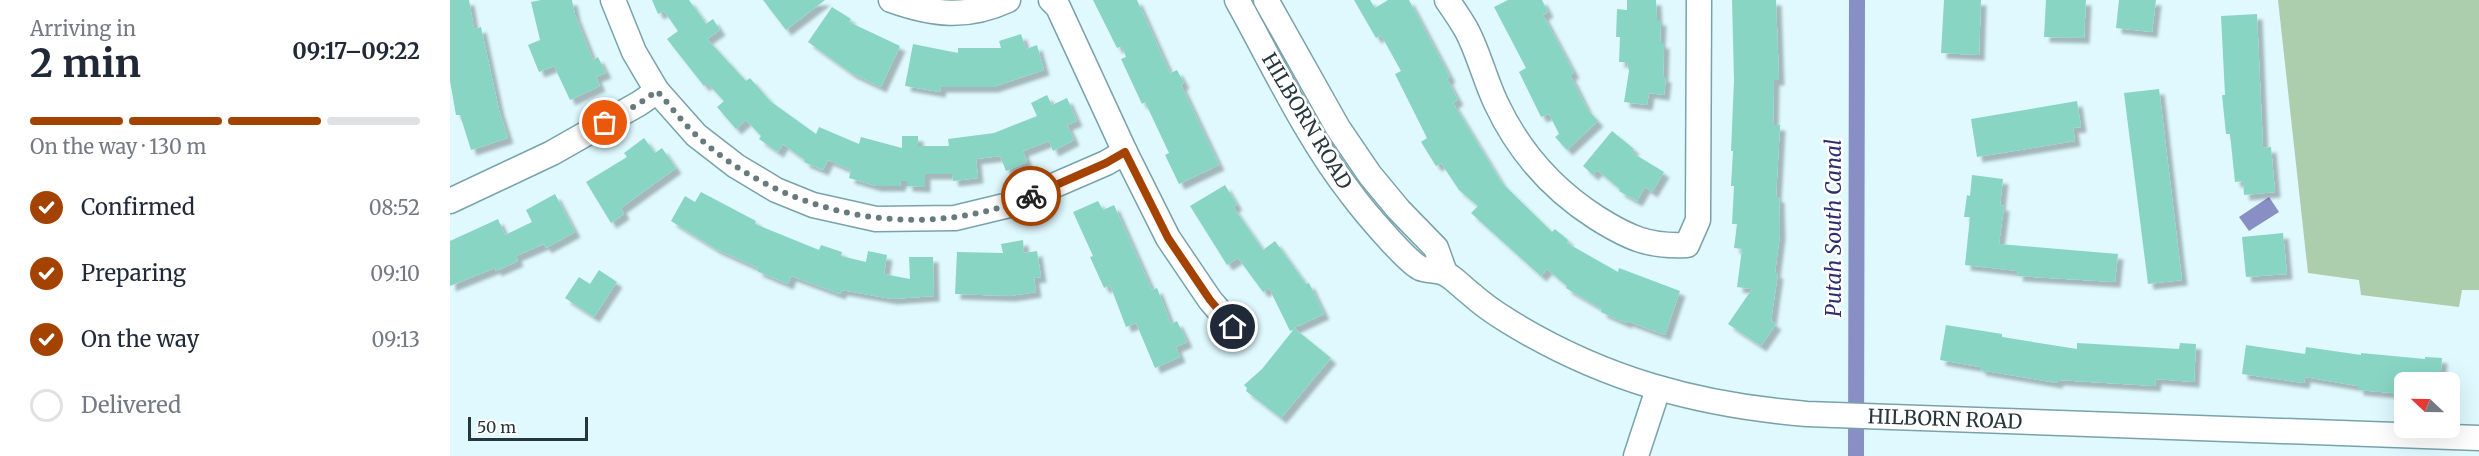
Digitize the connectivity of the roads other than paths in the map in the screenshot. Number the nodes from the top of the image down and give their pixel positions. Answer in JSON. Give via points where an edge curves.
{"nodes":[{"id":1,"x":613,"y":0,"type":"edge"},
{"id":2,"x":891,"y":0,"type":"edge"},
{"id":3,"x":1008,"y":0,"type":"edge"},
{"id":4,"x":1051,"y":0,"type":"edge"},
{"id":5,"x":1236,"y":0,"type":"edge"},
{"id":6,"x":1266,"y":0,"type":"edge"},
{"id":7,"x":1447,"y":0,"type":"edge"},
{"id":8,"x":1699,"y":0,"type":"edge"},
{"id":9,"x":657,"y":91,"type":"junction"},
{"id":10,"x":1125,"y":152,"type":"junction"},
{"id":11,"x":450,"y":201,"type":"edge"},
{"id":12,"x":1445,"y":273,"type":"junction"},
{"id":13,"x":1233,"y":327,"type":"dead end"},
{"id":14,"x":1658,"y":389,"type":"junction"},
{"id":15,"x":2479,"y":438,"type":"edge"},
{"id":16,"x":1636,"y":456,"type":"edge"}],
"edges":[{"from":1,"to":9,"type":"street","via":[[634,52]]},
{"from":2,"to":3,"type":"street","via":[[947,14],[990,8]]},
{"from":4,"to":10,"type":"street","via":[[1058,7]]},
{"from":5,"to":12,"type":"street","name":"HILBORN ROAD","via":[[1318,146],[1351,194],[1419,267]]},
{"from":6,"to":12,"type":"street","name":"HILBORN ROAD","via":[[1338,128],[1370,175],[1436,248]]},
{"from":7,"to":8,"type":"street","via":[[1467,32],[1496,104],[1542,173],[1579,206],[1615,229],[1662,246],[1687,245],[1698,220]]},
{"from":9,"to":10,"type":"street","via":[[696,135],[776,190],[813,205],[876,219],[955,218],[1009,205]]},
{"from":9,"to":11,"type":"street","via":[[552,153]]},
{"from":10,"to":13,"type":"street","via":[[1168,238]]},
{"from":12,"to":14,"type":"street","name":"HILBORN ROAD","via":[[1537,338],[1578,360]]},
{"from":14,"to":15,"type":"street","name":"HILBORN ROAD","via":[[1703,401],[1819,415]]},
{"from":14,"to":16,"type":"street"}]}
